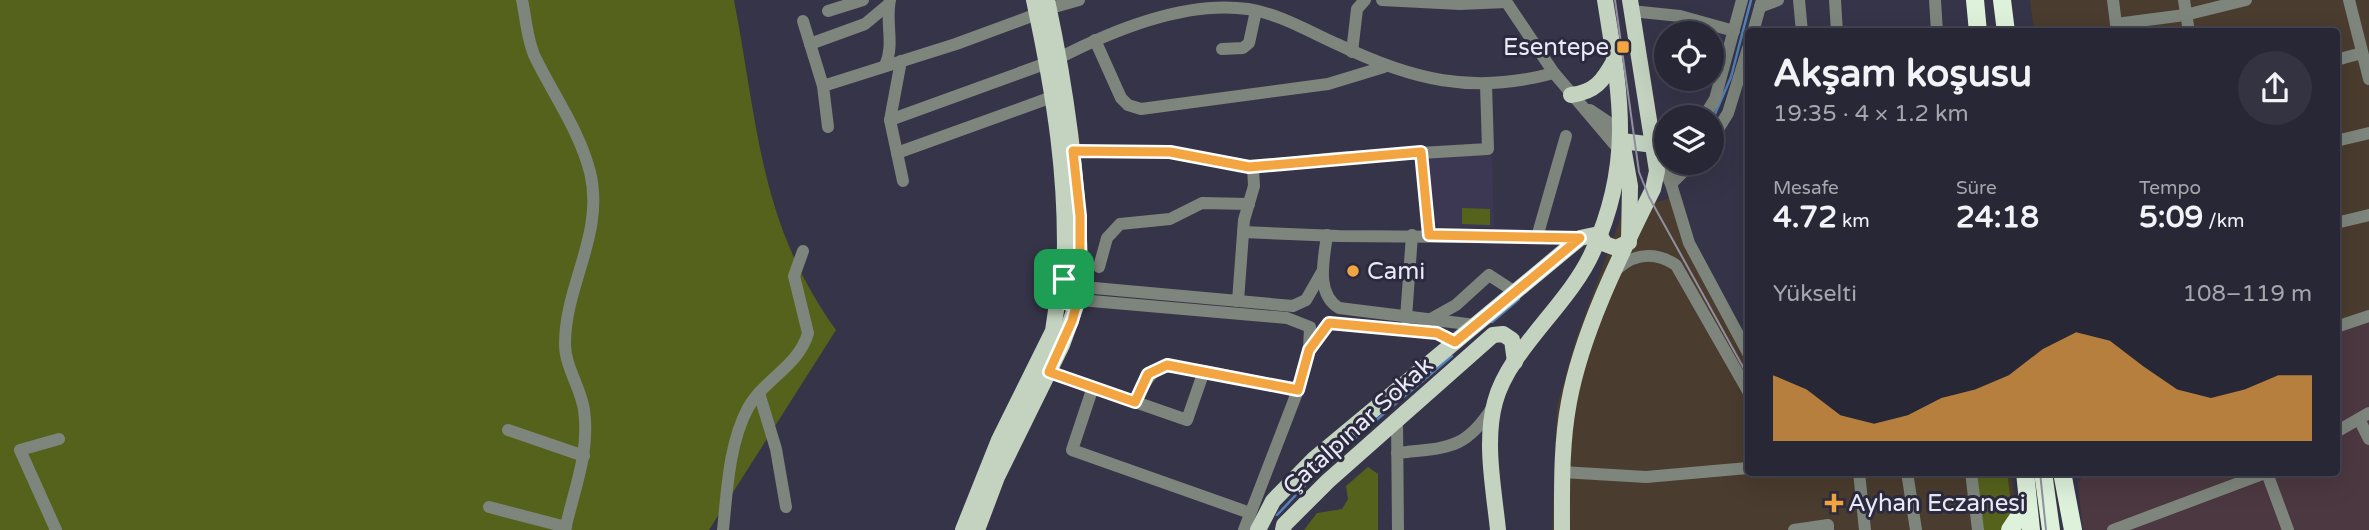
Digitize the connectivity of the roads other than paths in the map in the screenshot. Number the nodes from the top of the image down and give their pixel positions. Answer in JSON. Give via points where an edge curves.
{"nodes":[{"id":1,"x":522,"y":0,"type":"edge"},
{"id":2,"x":863,"y":0,"type":"edge"},
{"id":3,"x":1079,"y":0,"type":"edge"},
{"id":4,"x":1365,"y":0,"type":"edge"},
{"id":5,"x":1382,"y":0,"type":"edge"},
{"id":6,"x":1605,"y":0,"type":"edge"},
{"id":7,"x":1742,"y":0,"type":"edge"},
{"id":8,"x":1778,"y":0,"type":"edge"},
{"id":9,"x":1799,"y":0,"type":"edge"},
{"id":10,"x":1835,"y":0,"type":"edge"},
{"id":11,"x":1935,"y":0,"type":"edge"},
{"id":12,"x":1975,"y":0,"type":"edge"},
{"id":13,"x":2002,"y":0,"type":"edge"},
{"id":14,"x":2113,"y":0,"type":"edge"},
{"id":15,"x":2184,"y":0,"type":"edge"},
{"id":16,"x":2246,"y":0,"type":"edge"},
{"id":17,"x":2349,"y":0,"type":"edge"},
{"id":18,"x":1506,"y":1,"type":"edge"},
{"id":19,"x":890,"y":2,"type":"edge"},
{"id":20,"x":1053,"y":3,"type":"edge"},
{"id":21,"x":1761,"y":4,"type":"edge"},
{"id":22,"x":1199,"y":5,"type":"edge"},
{"id":23,"x":1630,"y":6,"type":"edge"},
{"id":24,"x":1035,"y":7,"type":"edge"},
{"id":25,"x":828,"y":11,"type":"dead end"},
{"id":26,"x":1256,"y":11,"type":"junction"},
{"id":27,"x":2185,"y":15,"type":"junction"},
{"id":28,"x":803,"y":22,"type":"dead end"},
{"id":29,"x":1754,"y":28,"type":"edge"},
{"id":30,"x":1802,"y":28,"type":"edge"},
{"id":31,"x":1837,"y":28,"type":"edge"},
{"id":32,"x":1937,"y":28,"type":"edge"},
{"id":33,"x":1978,"y":28,"type":"edge"},
{"id":34,"x":2006,"y":28,"type":"edge"},
{"id":35,"x":2188,"y":28,"type":"edge"},
{"id":36,"x":1734,"y":31,"type":"junction"},
{"id":37,"x":1095,"y":40,"type":"junction"},
{"id":38,"x":810,"y":44,"type":"junction"},
{"id":39,"x":1222,"y":49,"type":"dead end"},
{"id":40,"x":1352,"y":52,"type":"junction"},
{"id":41,"x":2362,"y":53,"type":"junction"},
{"id":42,"x":1745,"y":58,"type":"edge"},
{"id":43,"x":2340,"y":59,"type":"edge"},
{"id":44,"x":1053,"y":60,"type":"junction"},
{"id":45,"x":901,"y":61,"type":"junction"},
{"id":46,"x":1614,"y":61,"type":"junction"},
{"id":47,"x":886,"y":66,"type":"junction"},
{"id":48,"x":1384,"y":66,"type":"junction"},
{"id":49,"x":1554,"y":73,"type":"junction"},
{"id":50,"x":2369,"y":79,"type":"edge"},
{"id":51,"x":1486,"y":84,"type":"junction"},
{"id":52,"x":823,"y":86,"type":"junction"},
{"id":53,"x":1052,"y":97,"type":"junction"},
{"id":54,"x":1574,"y":98,"type":"junction"},
{"id":55,"x":1711,"y":105,"type":"edge"},
{"id":56,"x":1654,"y":118,"type":"edge"},
{"id":57,"x":890,"y":120,"type":"junction"},
{"id":58,"x":1724,"y":120,"type":"edge"},
{"id":59,"x":828,"y":127,"type":"dead end"},
{"id":60,"x":2369,"y":133,"type":"edge"},
{"id":61,"x":1566,"y":136,"type":"dead end"},
{"id":62,"x":2340,"y":140,"type":"edge"},
{"id":63,"x":1621,"y":146,"type":"junction"},
{"id":64,"x":1654,"y":146,"type":"edge"},
{"id":65,"x":1073,"y":151,"type":"junction"},
{"id":66,"x":1421,"y":152,"type":"junction"},
{"id":67,"x":897,"y":153,"type":"junction"},
{"id":68,"x":1253,"y":167,"type":"junction"},
{"id":69,"x":1656,"y":175,"type":"edge"},
{"id":70,"x":1668,"y":175,"type":"edge"},
{"id":71,"x":1680,"y":175,"type":"edge"},
{"id":72,"x":903,"y":181,"type":"dead end"},
{"id":73,"x":1671,"y":184,"type":"junction"},
{"id":74,"x":1249,"y":204,"type":"junction"},
{"id":75,"x":2369,"y":215,"type":"edge"},
{"id":76,"x":2340,"y":222,"type":"edge"},
{"id":77,"x":1243,"y":232,"type":"junction"},
{"id":78,"x":1599,"y":234,"type":"junction"},
{"id":79,"x":1327,"y":235,"type":"junction"},
{"id":80,"x":1412,"y":235,"type":"junction"},
{"id":81,"x":1429,"y":235,"type":"junction"},
{"id":82,"x":1537,"y":237,"type":"junction"},
{"id":83,"x":1580,"y":238,"type":"junction"},
{"id":84,"x":1629,"y":242,"type":"junction"},
{"id":85,"x":803,"y":251,"type":"dead end"},
{"id":86,"x":1099,"y":267,"type":"dead end"},
{"id":87,"x":1322,"y":272,"type":"junction"},
{"id":88,"x":1614,"y":275,"type":"junction"},
{"id":89,"x":1575,"y":282,"type":"junction"},
{"id":90,"x":1077,"y":290,"type":"junction"},
{"id":91,"x":1515,"y":292,"type":"junction"},
{"id":92,"x":1306,"y":300,"type":"junction"},
{"id":93,"x":1238,"y":301,"type":"junction"},
{"id":94,"x":1330,"y":303,"type":"junction"},
{"id":95,"x":2369,"y":316,"type":"edge"},
{"id":96,"x":1406,"y":318,"type":"junction"},
{"id":97,"x":1429,"y":320,"type":"junction"},
{"id":98,"x":1329,"y":323,"type":"junction"},
{"id":99,"x":1475,"y":325,"type":"junction"},
{"id":100,"x":2340,"y":326,"type":"edge"},
{"id":101,"x":1310,"y":327,"type":"junction"},
{"id":102,"x":1455,"y":342,"type":"junction"},
{"id":103,"x":1745,"y":347,"type":"edge"},
{"id":104,"x":1309,"y":350,"type":"junction"},
{"id":105,"x":1515,"y":362,"type":"junction"},
{"id":106,"x":1204,"y":371,"type":"junction"},
{"id":107,"x":1049,"y":372,"type":"junction"},
{"id":108,"x":1745,"y":386,"type":"edge"},
{"id":109,"x":1093,"y":387,"type":"junction"},
{"id":110,"x":1298,"y":390,"type":"junction"},
{"id":111,"x":759,"y":393,"type":"junction"},
{"id":112,"x":1135,"y":402,"type":"junction"},
{"id":113,"x":1494,"y":404,"type":"junction"},
{"id":114,"x":2364,"y":416,"type":"edge"},
{"id":115,"x":1397,"y":420,"type":"junction"},
{"id":116,"x":508,"y":429,"type":"dead end"},
{"id":117,"x":2340,"y":430,"type":"edge"},
{"id":118,"x":59,"y":439,"type":"dead end"},
{"id":119,"x":2369,"y":439,"type":"edge"},
{"id":120,"x":1397,"y":453,"type":"junction"},
{"id":121,"x":584,"y":456,"type":"junction"},
{"id":122,"x":1745,"y":468,"type":"edge"},
{"id":123,"x":1562,"y":472,"type":"junction"},
{"id":124,"x":1859,"y":476,"type":"edge"},
{"id":125,"x":1908,"y":476,"type":"edge"},
{"id":126,"x":1971,"y":476,"type":"edge"},
{"id":127,"x":2025,"y":476,"type":"edge"},
{"id":128,"x":2044,"y":476,"type":"edge"},
{"id":129,"x":2065,"y":476,"type":"edge"},
{"id":130,"x":2259,"y":476,"type":"edge"},
{"id":131,"x":2268,"y":476,"type":"edge"},
{"id":132,"x":2028,"y":502,"type":"junction"},
{"id":133,"x":489,"y":507,"type":"dead end"},
{"id":134,"x":786,"y":507,"type":"dead end"},
{"id":135,"x":1250,"y":513,"type":"junction"},
{"id":136,"x":1280,"y":528,"type":"edge"},
{"id":137,"x":1828,"y":528,"type":"edge"},
{"id":138,"x":565,"y":529,"type":"edge"},
{"id":139,"x":56,"y":530,"type":"edge"},
{"id":140,"x":723,"y":530,"type":"edge"},
{"id":141,"x":963,"y":530,"type":"edge"},
{"id":142,"x":977,"y":530,"type":"edge"},
{"id":143,"x":1244,"y":530,"type":"edge"},
{"id":144,"x":1258,"y":530,"type":"edge"},
{"id":145,"x":1398,"y":530,"type":"edge"},
{"id":146,"x":1498,"y":530,"type":"edge"},
{"id":147,"x":1562,"y":530,"type":"edge"},
{"id":148,"x":1794,"y":530,"type":"edge"},
{"id":149,"x":1866,"y":530,"type":"edge"},
{"id":150,"x":1916,"y":530,"type":"edge"},
{"id":151,"x":1978,"y":530,"type":"edge"},
{"id":152,"x":2010,"y":530,"type":"edge"},
{"id":153,"x":2031,"y":530,"type":"edge"},
{"id":154,"x":2052,"y":530,"type":"edge"},
{"id":155,"x":2073,"y":530,"type":"edge"},
{"id":156,"x":2113,"y":530,"type":"edge"},
{"id":157,"x":2288,"y":530,"type":"edge"}],
"edges":[{"from":1,"to":121,"type":"street","via":[[533,54],[579,136],[590,174],[595,211],[565,346],[584,407]]},
{"from":2,"to":25,"type":"street"},
{"from":3,"to":20,"type":"street"},
{"from":4,"to":40,"type":"street","via":[[1357,9]]},
{"from":5,"to":18,"type":"street"},
{"from":6,"to":46,"type":"main road"},
{"from":7,"to":36,"type":"street"},
{"from":8,"to":21,"type":"street"},
{"from":9,"to":30,"type":"street"},
{"from":10,"to":31,"type":"street"},
{"from":11,"to":32,"type":"street"},
{"from":12,"to":33,"type":"highway"},
{"from":13,"to":34,"type":"highway"},
{"from":14,"to":27,"type":"street","via":[[2116,24]]},
{"from":15,"to":27,"type":"street"},
{"from":16,"to":27,"type":"street"},
{"from":17,"to":41,"type":"street"},
{"from":18,"to":49,"type":"street"},
{"from":19,"to":38,"type":"street","via":[[865,24]]},
{"from":19,"to":47,"type":"street"},
{"from":20,"to":44,"type":"main road"},
{"from":21,"to":29,"type":"street"},
{"from":22,"to":26,"type":"street"},
{"from":22,"to":37,"type":"street"},
{"from":23,"to":36,"type":"street"},
{"from":23,"to":56,"type":"main road"},
{"from":24,"to":44,"type":"main road"},
{"from":24,"to":45,"type":"street"},
{"from":26,"to":39,"type":"street","via":[[1249,43],[1243,48]]},
{"from":26,"to":40,"type":"street","via":[[1286,20]]},
{"from":27,"to":35,"type":"street"},
{"from":28,"to":38,"type":"street"},
{"from":36,"to":55,"type":"street"},
{"from":37,"to":44,"type":"street"},
{"from":37,"to":48,"type":"street","via":[[1121,98],[1137,108],[1328,84]]},
{"from":38,"to":52,"type":"street"},
{"from":40,"to":48,"type":"street"},
{"from":41,"to":43,"type":"street"},
{"from":41,"to":50,"type":"street"},
{"from":42,"to":58,"type":"street"},
{"from":44,"to":53,"type":"main road"},
{"from":44,"to":57,"type":"street"},
{"from":44,"to":65,"type":"main road"},
{"from":45,"to":47,"type":"street"},
{"from":45,"to":57,"type":"street"},
{"from":46,"to":54,"type":"main road","via":[[1594,89]]},
{"from":46,"to":63,"type":"main road"},
{"from":47,"to":52,"type":"street"},
{"from":48,"to":51,"type":"street","via":[[1432,80]]},
{"from":49,"to":51,"type":"street"},
{"from":49,"to":54,"type":"street"},
{"from":51,"to":66,"type":"street","via":[[1488,149]]},
{"from":52,"to":59,"type":"street"},
{"from":53,"to":67,"type":"street"},
{"from":53,"to":90,"type":"main road"},
{"from":54,"to":63,"type":"street","via":[[1608,121]]},
{"from":57,"to":67,"type":"street"},
{"from":60,"to":62,"type":"street"},
{"from":61,"to":82,"type":"street"},
{"from":63,"to":64,"type":"main road"},
{"from":63,"to":78,"type":"main road","via":[[1614,191]]},
{"from":63,"to":84,"type":"main road","via":[[1630,186]]},
{"from":65,"to":68,"type":"street","via":[[1170,152]]},
{"from":65,"to":90,"type":"main road","via":[[1080,216]]},
{"from":66,"to":68,"type":"street"},
{"from":66,"to":81,"type":"street"},
{"from":67,"to":72,"type":"street"},
{"from":68,"to":74,"type":"street"},
{"from":69,"to":84,"type":"main road"},
{"from":70,"to":73,"type":"street"},
{"from":71,"to":73,"type":"street"},
{"from":73,"to":103,"type":"street","via":[[1689,243]]},
{"from":74,"to":77,"type":"street"},
{"from":74,"to":86,"type":"street","via":[[1202,203],[1170,219],[1119,224],[1107,238]]},
{"from":75,"to":76,"type":"street"},
{"from":77,"to":79,"type":"street"},
{"from":77,"to":93,"type":"street"},
{"from":78,"to":83,"type":"main road","name":"Çatalpınar Sokak"},
{"from":78,"to":84,"type":"main road","via":[[1612,248]]},
{"from":78,"to":89,"type":"main road"},
{"from":79,"to":80,"type":"street"},
{"from":79,"to":87,"type":"street"},
{"from":80,"to":81,"type":"street"},
{"from":80,"to":96,"type":"street"},
{"from":81,"to":82,"type":"street"},
{"from":82,"to":83,"type":"street"},
{"from":83,"to":91,"type":"main road","name":"Çatalpınar Sokak"},
{"from":84,"to":88,"type":"main road"},
{"from":85,"to":111,"type":"street","via":[[793,276],[808,326],[806,340]]},
{"from":87,"to":92,"type":"street"},
{"from":87,"to":94,"type":"street"},
{"from":88,"to":89,"type":"main road","via":[[1597,273]]},
{"from":88,"to":108,"type":"street","via":[[1628,261],[1647,256],[1676,265]]},
{"from":88,"to":123,"type":"main road","via":[[1595,317],[1569,401]]},
{"from":89,"to":105,"type":"main road"},
{"from":90,"to":93,"type":"street"},
{"from":90,"to":101,"type":"street","via":[[1278,317]]},
{"from":90,"to":107,"type":"main road","via":[[1072,321]]},
{"from":90,"to":141,"type":"main road","via":[[1058,285],[1053,331],[999,440]]},
{"from":91,"to":97,"type":"street","via":[[1489,275],[1467,296]]},
{"from":91,"to":99,"type":"main road","name":"Çatalpınar Sokak"},
{"from":92,"to":93,"type":"street","via":[[1287,306]]},
{"from":92,"to":94,"type":"street","via":[[1321,296]]},
{"from":92,"to":101,"type":"street","via":[[1300,314]]},
{"from":94,"to":96,"type":"street","via":[[1349,312]]},
{"from":94,"to":98,"type":"street"},
{"from":95,"to":100,"type":"street"},
{"from":96,"to":97,"type":"street"},
{"from":97,"to":99,"type":"street"},
{"from":98,"to":101,"type":"street"},
{"from":98,"to":102,"type":"street","via":[[1437,333]]},
{"from":98,"to":104,"type":"street"},
{"from":99,"to":102,"type":"main road","name":"Çatalpınar Sokak"},
{"from":101,"to":104,"type":"street"},
{"from":102,"to":144,"type":"main road","name":"Çatalpınar Sokak","via":[[1300,472],[1268,508]]},
{"from":104,"to":110,"type":"street"},
{"from":105,"to":113,"type":"main road"},
{"from":105,"to":115,"type":"main road","name":"Çatalpınar Sokak","via":[[1512,340],[1503,334],[1493,335]]},
{"from":106,"to":110,"type":"street"},
{"from":106,"to":112,"type":"street","via":[[1167,365],[1148,374]]},
{"from":106,"to":112,"type":"street","via":[[1187,420]]},
{"from":107,"to":109,"type":"street"},
{"from":107,"to":142,"type":"main road","via":[[997,477]]},
{"from":109,"to":112,"type":"street"},
{"from":109,"to":135,"type":"street","via":[[1072,450]]},
{"from":110,"to":135,"type":"street"},
{"from":111,"to":134,"type":"street","via":[[776,449]]},
{"from":111,"to":140,"type":"street","via":[[738,433]]},
{"from":113,"to":120,"type":"street","via":[[1482,424],[1461,443]]},
{"from":113,"to":146,"type":"main road","via":[[1492,455]]},
{"from":114,"to":117,"type":"street"},
{"from":114,"to":119,"type":"street"},
{"from":115,"to":120,"type":"street"},
{"from":115,"to":136,"type":"main road","name":"Çatalpınar Sokak"},
{"from":116,"to":121,"type":"street"},
{"from":118,"to":139,"type":"street","via":[[20,450]]},
{"from":120,"to":145,"type":"street"},
{"from":121,"to":138,"type":"street"},
{"from":122,"to":123,"type":"street","via":[[1646,477]]},
{"from":123,"to":147,"type":"main road"},
{"from":124,"to":149,"type":"street"},
{"from":125,"to":150,"type":"street"},
{"from":126,"to":151,"type":"street"},
{"from":127,"to":132,"type":"highway"},
{"from":128,"to":154,"type":"highway"},
{"from":129,"to":155,"type":"highway"},
{"from":130,"to":156,"type":"street"},
{"from":131,"to":157,"type":"street"},
{"from":132,"to":152,"type":"highway"},
{"from":132,"to":153,"type":"highway"},
{"from":133,"to":138,"type":"street"},
{"from":135,"to":143,"type":"street"},
{"from":137,"to":148,"type":"street"}]}
